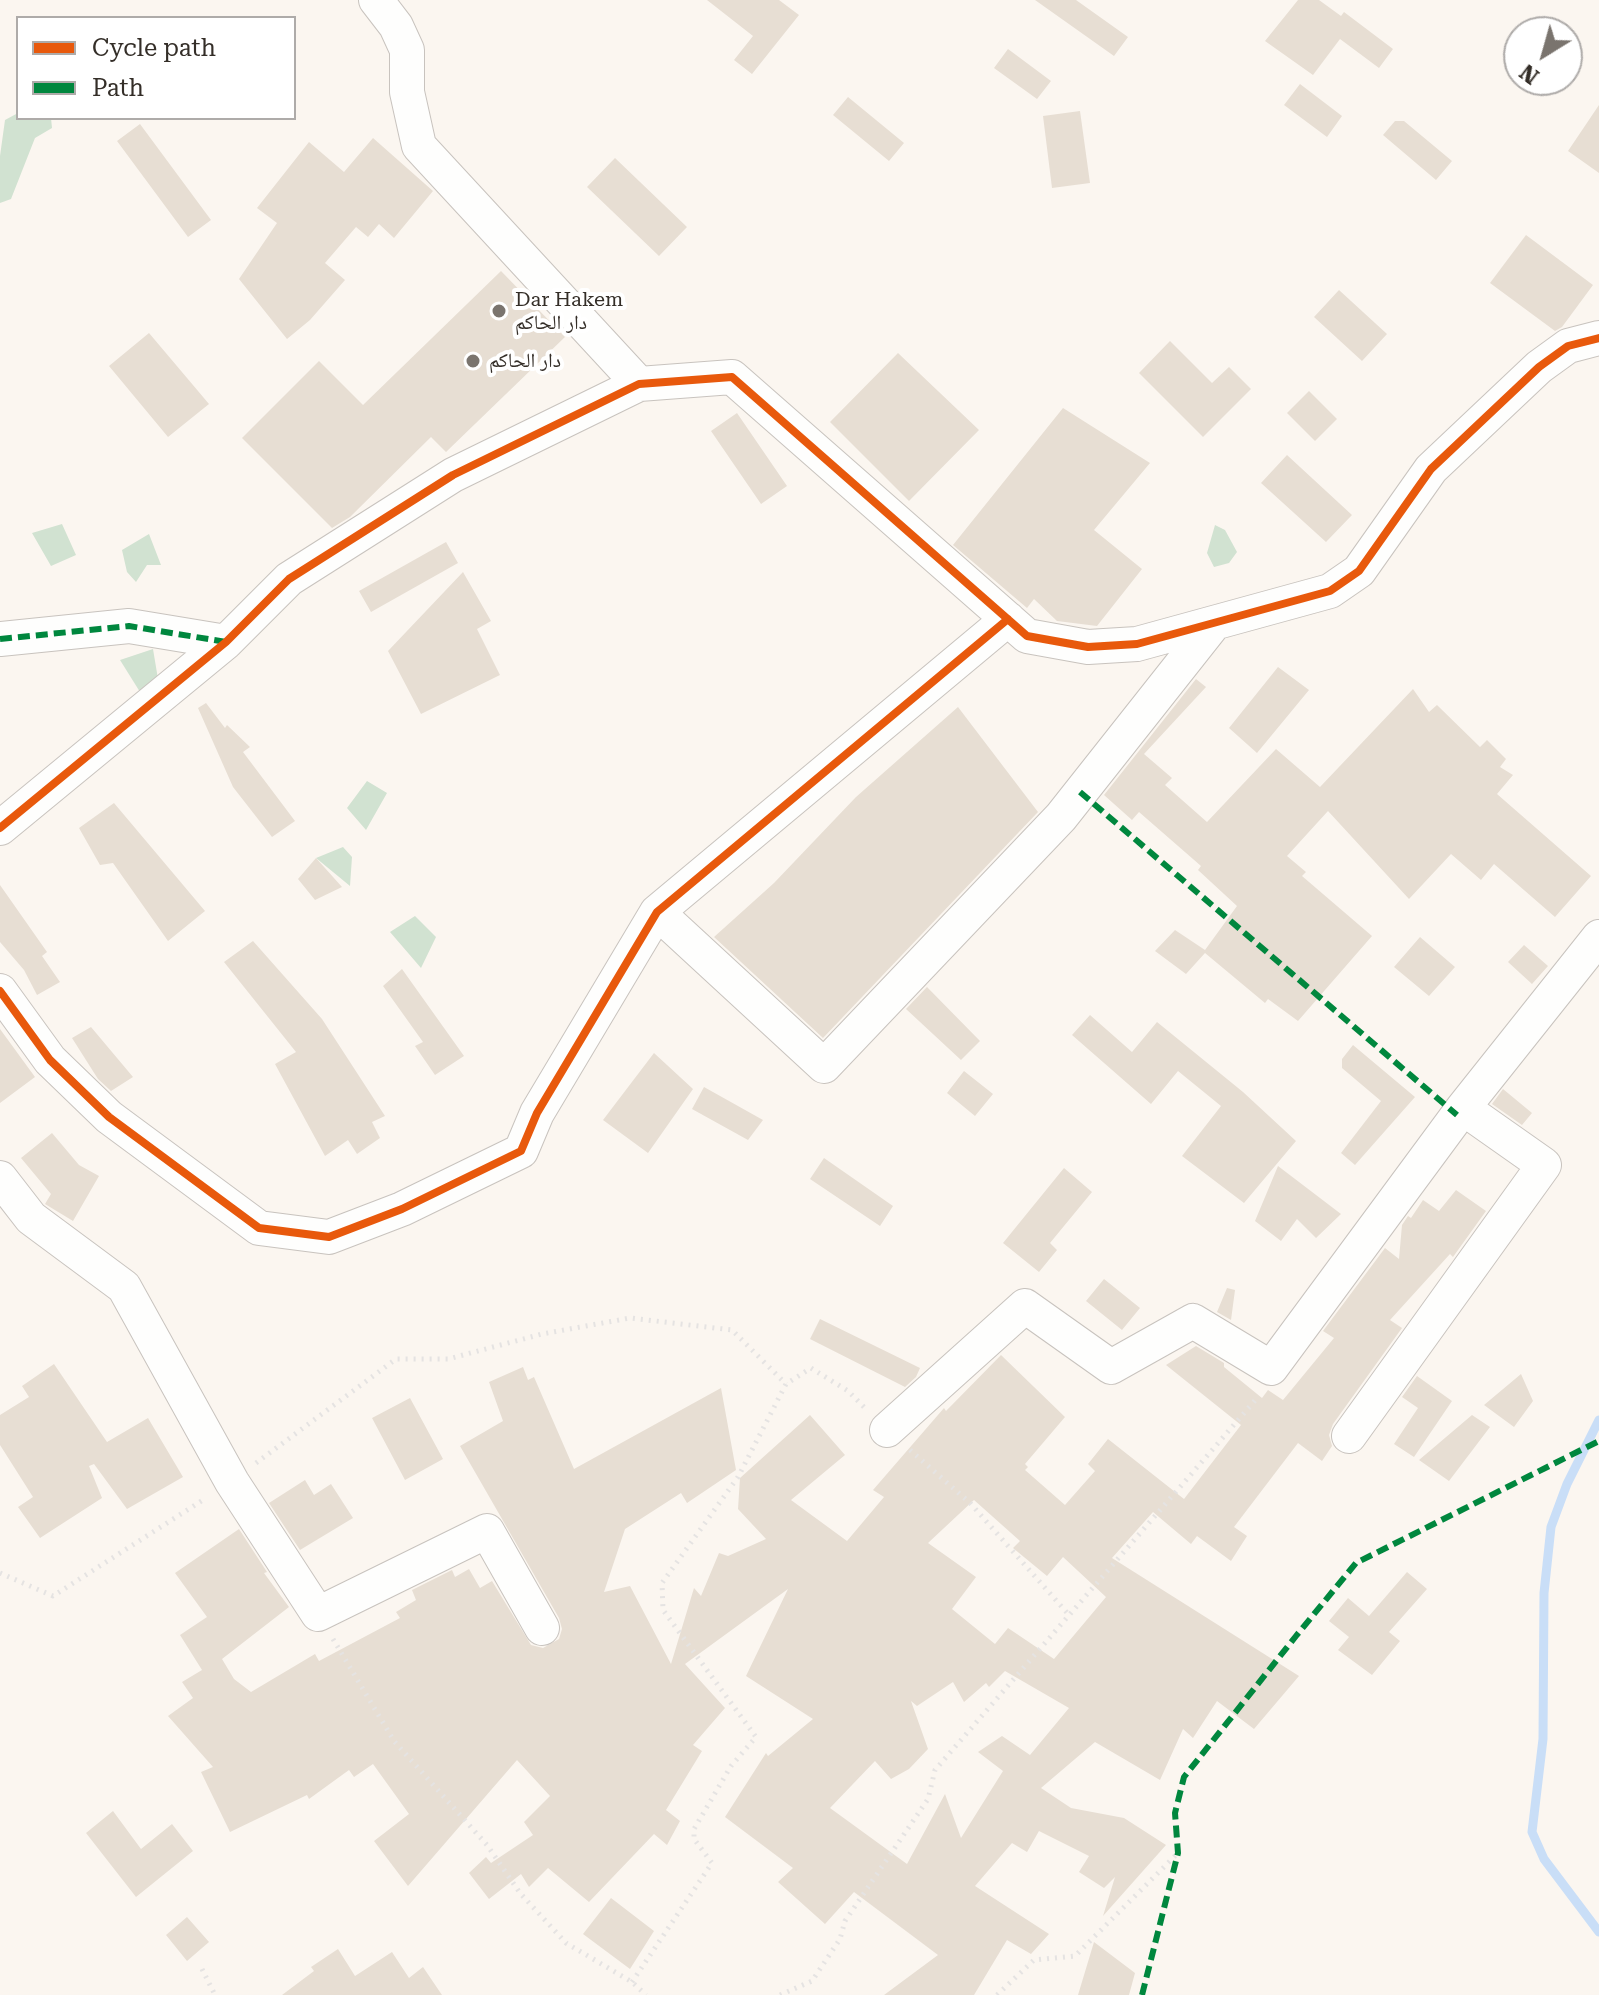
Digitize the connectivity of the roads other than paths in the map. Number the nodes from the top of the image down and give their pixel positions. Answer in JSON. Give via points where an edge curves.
{"nodes":[{"id":1,"x":376,"y":0,"type":"edge"},
{"id":2,"x":1599,"y":338,"type":"edge"},
{"id":3,"x":639,"y":384,"type":"junction"},
{"id":4,"x":1008,"y":619,"type":"junction"},
{"id":5,"x":1212,"y":626,"type":"junction"},
{"id":6,"x":0,"y":639,"type":"edge"},
{"id":7,"x":226,"y":642,"type":"junction"},
{"id":8,"x":0,"y":828,"type":"edge"},
{"id":9,"x":657,"y":912,"type":"junction"},
{"id":10,"x":1599,"y":937,"type":"edge"},
{"id":11,"x":0,"y":991,"type":"edge"},
{"id":12,"x":1463,"y":1108,"type":"junction"},
{"id":13,"x":0,"y":1178,"type":"edge"},
{"id":14,"x":887,"y":1430,"type":"road end"},
{"id":15,"x":1349,"y":1436,"type":"dead end"},
{"id":16,"x":542,"y":1628,"type":"dead end"}],
"edges":[{"from":1,"to":3,"type":"street","via":[[407,50],[407,92],[419,146]]},
{"from":2,"to":5,"type":"street","via":[[1568,346],[1539,367],[1431,469],[1359,571],[1321,595]]},
{"from":3,"to":4,"type":"street","via":[[732,377]]},
{"from":3,"to":7,"type":"street","via":[[453,475],[388,514],[289,579]]},
{"from":4,"to":5,"type":"street","via":[[1027,636],[1088,647],[1137,644]]},
{"from":4,"to":9,"type":"street"},
{"from":5,"to":9,"type":"street","via":[[1061,817],[824,1066]]},
{"from":6,"to":7,"type":"street","via":[[129,626]]},
{"from":7,"to":8,"type":"street"},
{"from":9,"to":11,"type":"street","via":[[537,1113],[521,1151],[402,1209],[329,1237],[259,1228],[109,1117],[50,1060]]},
{"from":10,"to":12,"type":"street"},
{"from":12,"to":14,"type":"street","via":[[1271,1368],[1193,1321],[1111,1367],[1025,1306]]},
{"from":12,"to":15,"type":"street","via":[[1544,1165]]},
{"from":13,"to":16,"type":"street","via":[[31,1218],[124,1287],[232,1482],[318,1614],[487,1531]]}]}
